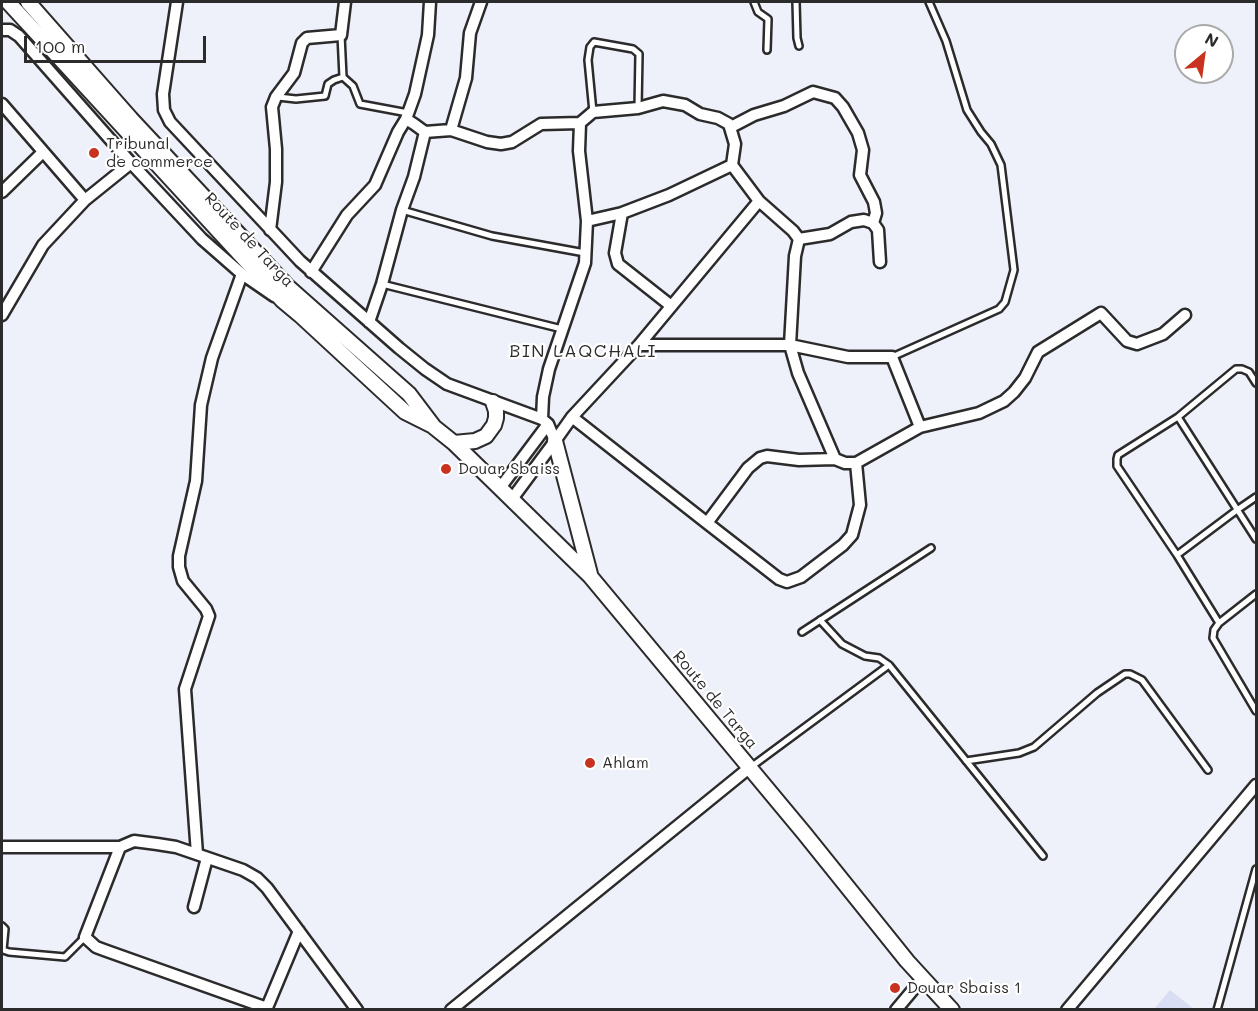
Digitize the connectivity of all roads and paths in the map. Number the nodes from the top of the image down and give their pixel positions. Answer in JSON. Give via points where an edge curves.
{"nodes":[{"id":1,"x":8,"y":2,"type":"edge"},
{"id":2,"x":28,"y":2,"type":"edge"},
{"id":3,"x":177,"y":2,"type":"edge"},
{"id":4,"x":345,"y":2,"type":"edge"},
{"id":5,"x":430,"y":2,"type":"edge"},
{"id":6,"x":481,"y":2,"type":"edge"},
{"id":7,"x":754,"y":2,"type":"edge"},
{"id":8,"x":796,"y":2,"type":"edge"},
{"id":9,"x":929,"y":2,"type":"edge"},
{"id":10,"x":2,"y":30,"type":"edge"},
{"id":11,"x":341,"y":34,"type":"junction"},
{"id":12,"x":799,"y":46,"type":"dead end"},
{"id":13,"x":766,"y":50,"type":"dead end"},
{"id":14,"x":343,"y":77,"type":"junction"},
{"id":15,"x":276,"y":97,"type":"junction"},
{"id":16,"x":2,"y":104,"type":"edge"},
{"id":17,"x":638,"y":108,"type":"junction"},
{"id":18,"x":593,"y":112,"type":"junction"},
{"id":19,"x":407,"y":116,"type":"junction"},
{"id":20,"x":580,"y":123,"type":"junction"},
{"id":21,"x":731,"y":127,"type":"junction"},
{"id":22,"x":451,"y":130,"type":"junction"},
{"id":23,"x":425,"y":132,"type":"junction"},
{"id":24,"x":42,"y":152,"type":"junction"},
{"id":25,"x":130,"y":162,"type":"junction"},
{"id":26,"x":732,"y":165,"type":"junction"},
{"id":27,"x":2,"y":192,"type":"edge"},
{"id":28,"x":85,"y":200,"type":"junction"},
{"id":29,"x":759,"y":201,"type":"junction"},
{"id":30,"x":402,"y":210,"type":"junction"},
{"id":31,"x":622,"y":213,"type":"junction"},
{"id":32,"x":587,"y":221,"type":"junction"},
{"id":33,"x":873,"y":223,"type":"junction"},
{"id":34,"x":270,"y":230,"type":"junction"},
{"id":35,"x":799,"y":239,"type":"junction"},
{"id":36,"x":585,"y":253,"type":"junction"},
{"id":37,"x":880,"y":262,"type":"dead end"},
{"id":38,"x":312,"y":272,"type":"junction"},
{"id":39,"x":242,"y":274,"type":"junction"},
{"id":40,"x":382,"y":284,"type":"junction"},
{"id":41,"x":282,"y":300,"type":"junction"},
{"id":42,"x":670,"y":305,"type":"junction"},
{"id":43,"x":2,"y":315,"type":"edge"},
{"id":44,"x":1185,"y":315,"type":"dead end"},
{"id":45,"x":369,"y":322,"type":"junction"},
{"id":46,"x":562,"y":329,"type":"junction"},
{"id":47,"x":639,"y":345,"type":"junction"},
{"id":48,"x":790,"y":345,"type":"junction"},
{"id":49,"x":892,"y":357,"type":"junction"},
{"id":50,"x":1257,"y":383,"type":"edge"},
{"id":51,"x":493,"y":402,"type":"junction"},
{"id":52,"x":572,"y":417,"type":"junction"},
{"id":53,"x":1178,"y":417,"type":"junction"},
{"id":54,"x":545,"y":421,"type":"junction"},
{"id":55,"x":434,"y":427,"type":"junction"},
{"id":56,"x":920,"y":427,"type":"junction"},
{"id":57,"x":555,"y":441,"type":"junction"},
{"id":58,"x":454,"y":443,"type":"junction"},
{"id":59,"x":835,"y":459,"type":"junction"},
{"id":60,"x":856,"y":463,"type":"junction"},
{"id":61,"x":500,"y":488,"type":"junction"},
{"id":62,"x":1257,"y":497,"type":"edge"},
{"id":63,"x":512,"y":499,"type":"junction"},
{"id":64,"x":1237,"y":510,"type":"junction"},
{"id":65,"x":706,"y":523,"type":"junction"},
{"id":66,"x":1257,"y":539,"type":"edge"},
{"id":67,"x":931,"y":548,"type":"dead end"},
{"id":68,"x":1177,"y":555,"type":"junction"},
{"id":69,"x":590,"y":576,"type":"junction"},
{"id":70,"x":1257,"y":594,"type":"edge"},
{"id":71,"x":820,"y":620,"type":"junction"},
{"id":72,"x":1219,"y":623,"type":"junction"},
{"id":73,"x":802,"y":632,"type":"dead end"},
{"id":74,"x":889,"y":665,"type":"junction"},
{"id":75,"x":1257,"y":711,"type":"edge"},
{"id":76,"x":966,"y":761,"type":"junction"},
{"id":77,"x":749,"y":768,"type":"junction"},
{"id":78,"x":1208,"y":770,"type":"dead end"},
{"id":79,"x":1257,"y":785,"type":"edge"},
{"id":80,"x":2,"y":847,"type":"edge"},
{"id":81,"x":120,"y":847,"type":"junction"},
{"id":82,"x":202,"y":856,"type":"junction"},
{"id":83,"x":1042,"y":856,"type":"dead end"},
{"id":84,"x":1257,"y":869,"type":"edge"},
{"id":85,"x":194,"y":907,"type":"dead end"},
{"id":86,"x":2,"y":926,"type":"edge"},
{"id":87,"x":299,"y":931,"type":"junction"},
{"id":88,"x":85,"y":937,"type":"junction"},
{"id":89,"x":922,"y":979,"type":"junction"},
{"id":90,"x":266,"y":1009,"type":"edge"},
{"id":91,"x":357,"y":1010,"type":"edge"},
{"id":92,"x":452,"y":1010,"type":"edge"},
{"id":93,"x":896,"y":1010,"type":"edge"},
{"id":94,"x":952,"y":1010,"type":"edge"},
{"id":95,"x":1067,"y":1010,"type":"edge"},
{"id":96,"x":1217,"y":1010,"type":"edge"}],
"edges":[{"from":1,"to":41,"type":"main road","name":"Route de Targa"},
{"from":2,"to":55,"type":"main road","name":"Route de Targa","via":[[287,286],[415,399]]},
{"from":3,"to":34,"type":"street","via":[[162,103],[166,117]]},
{"from":4,"to":11,"type":"street"},
{"from":5,"to":19,"type":"street","via":[[428,35]]},
{"from":6,"to":22,"type":"street","via":[[470,33],[466,78]]},
{"from":7,"to":13,"type":"lane","via":[[768,18]]},
{"from":8,"to":12,"type":"lane"},
{"from":9,"to":49,"type":"lane","via":[[967,110],[992,144],[1001,165],[1014,270],[1005,302],[999,309]]},
{"from":10,"to":25,"type":"street","via":[[15,33]]},
{"from":11,"to":14,"type":"lane"},
{"from":11,"to":15,"type":"street","via":[[308,38],[302,43],[294,74]]},
{"from":14,"to":15,"type":"lane","via":[[328,84],[326,96]]},
{"from":14,"to":19,"type":"lane","via":[[353,86],[360,104]]},
{"from":15,"to":34,"type":"street","via":[[272,107],[276,182]]},
{"from":16,"to":24,"type":"street"},
{"from":17,"to":18,"type":"street"},
{"from":17,"to":18,"type":"lane","via":[[639,54],[633,49],[594,42],[588,60]]},
{"from":17,"to":21,"type":"street","via":[[663,101],[676,103],[718,118]]},
{"from":18,"to":20,"type":"street"},
{"from":19,"to":23,"type":"street"},
{"from":19,"to":38,"type":"street","via":[[375,185],[347,215]]},
{"from":20,"to":22,"type":"street","via":[[541,124],[512,142],[501,144]]},
{"from":20,"to":32,"type":"street"},
{"from":21,"to":26,"type":"street","via":[[735,144]]},
{"from":21,"to":33,"type":"street","via":[[802,95],[813,92],[835,98],[858,133],[863,150],[860,175],[874,202]]},
{"from":22,"to":23,"type":"street"},
{"from":23,"to":30,"type":"street"},
{"from":24,"to":27,"type":"street"},
{"from":24,"to":28,"type":"street"},
{"from":25,"to":28,"type":"street"},
{"from":25,"to":39,"type":"street","via":[[202,239]]},
{"from":26,"to":29,"type":"street"},
{"from":26,"to":31,"type":"street"},
{"from":28,"to":43,"type":"street","via":[[43,245]]},
{"from":29,"to":35,"type":"street"},
{"from":29,"to":42,"type":"street"},
{"from":30,"to":36,"type":"lane","via":[[492,236]]},
{"from":30,"to":40,"type":"street"},
{"from":31,"to":32,"type":"street"},
{"from":31,"to":42,"type":"street","via":[[615,253],[618,264]]},
{"from":32,"to":36,"type":"street"},
{"from":33,"to":35,"type":"street","via":[[851,222],[830,234]]},
{"from":33,"to":37,"type":"street","via":[[878,230]]},
{"from":34,"to":38,"type":"street"},
{"from":35,"to":48,"type":"street"},
{"from":36,"to":46,"type":"street","via":[[582,276]]},
{"from":38,"to":45,"type":"street"},
{"from":39,"to":41,"type":"street"},
{"from":39,"to":82,"type":"street","via":[[205,386],[196,482],[179,556],[183,581],[209,616],[185,689]]},
{"from":40,"to":45,"type":"street"},
{"from":40,"to":46,"type":"lane"},
{"from":41,"to":55,"type":"main road","name":"Route de Targa","via":[[405,412]]},
{"from":42,"to":47,"type":"street"},
{"from":44,"to":56,"type":"street","via":[[1163,334],[1137,344],[1126,341],[1101,313],[1038,352],[1025,378],[1004,401],[978,413]]},
{"from":45,"to":51,"type":"street","via":[[447,384]]},
{"from":46,"to":54,"type":"street","via":[[543,397]]},
{"from":47,"to":48,"type":"street"},
{"from":47,"to":52,"type":"street"},
{"from":48,"to":49,"type":"street","via":[[848,357]]},
{"from":48,"to":59,"type":"street"},
{"from":49,"to":56,"type":"street"},
{"from":50,"to":53,"type":"lane","via":[[1249,372],[1236,369]]},
{"from":51,"to":54,"type":"street"},
{"from":51,"to":58,"type":"main road","via":[[496,418],[486,436]]},
{"from":52,"to":57,"type":"street"},
{"from":52,"to":65,"type":"street"},
{"from":53,"to":64,"type":"lane"},
{"from":53,"to":68,"type":"lane","via":[[1118,454],[1116,463]]},
{"from":54,"to":57,"type":"street"},
{"from":54,"to":61,"type":"street"},
{"from":55,"to":58,"type":"main road","name":"Route de Targa"},
{"from":56,"to":60,"type":"street"},
{"from":57,"to":63,"type":"street"},
{"from":57,"to":69,"type":"main road"},
{"from":58,"to":61,"type":"main road","name":"Route de Targa"},
{"from":59,"to":60,"type":"street"},
{"from":59,"to":65,"type":"street","via":[[760,458]]},
{"from":60,"to":65,"type":"street","via":[[860,505],[852,535],[794,580],[780,579]]},
{"from":61,"to":63,"type":"main road","name":"Route de Targa"},
{"from":62,"to":64,"type":"lane"},
{"from":63,"to":69,"type":"main road","name":"Route de Targa"},
{"from":64,"to":66,"type":"lane"},
{"from":64,"to":68,"type":"lane"},
{"from":67,"to":71,"type":"lane"},
{"from":68,"to":72,"type":"lane"},
{"from":69,"to":77,"type":"main road","name":"Route de Targa"},
{"from":70,"to":72,"type":"lane"},
{"from":71,"to":73,"type":"lane"},
{"from":71,"to":74,"type":"lane","via":[[842,644]]},
{"from":72,"to":75,"type":"lane","via":[[1213,638]]},
{"from":74,"to":76,"type":"lane"},
{"from":74,"to":77,"type":"lane"},
{"from":76,"to":78,"type":"lane","via":[[1034,747],[1096,693],[1130,674],[1142,680]]},
{"from":76,"to":83,"type":"lane"},
{"from":77,"to":89,"type":"main road","name":"Route de Targa"},
{"from":77,"to":92,"type":"street"},
{"from":79,"to":95,"type":"street"},
{"from":80,"to":81,"type":"street"},
{"from":81,"to":82,"type":"street","via":[[134,842],[157,844]]},
{"from":81,"to":88,"type":"street"},
{"from":82,"to":85,"type":"street"},
{"from":82,"to":87,"type":"street","via":[[257,878]]},
{"from":84,"to":96,"type":"lane"},
{"from":86,"to":88,"type":"lane","via":[[3,950],[9,952],[65,957]]},
{"from":87,"to":90,"type":"street"},
{"from":87,"to":91,"type":"street"},
{"from":88,"to":90,"type":"street","via":[[96,947]]},
{"from":89,"to":93,"type":"street"},
{"from":89,"to":94,"type":"main road","name":"Route de Targa"}]}
